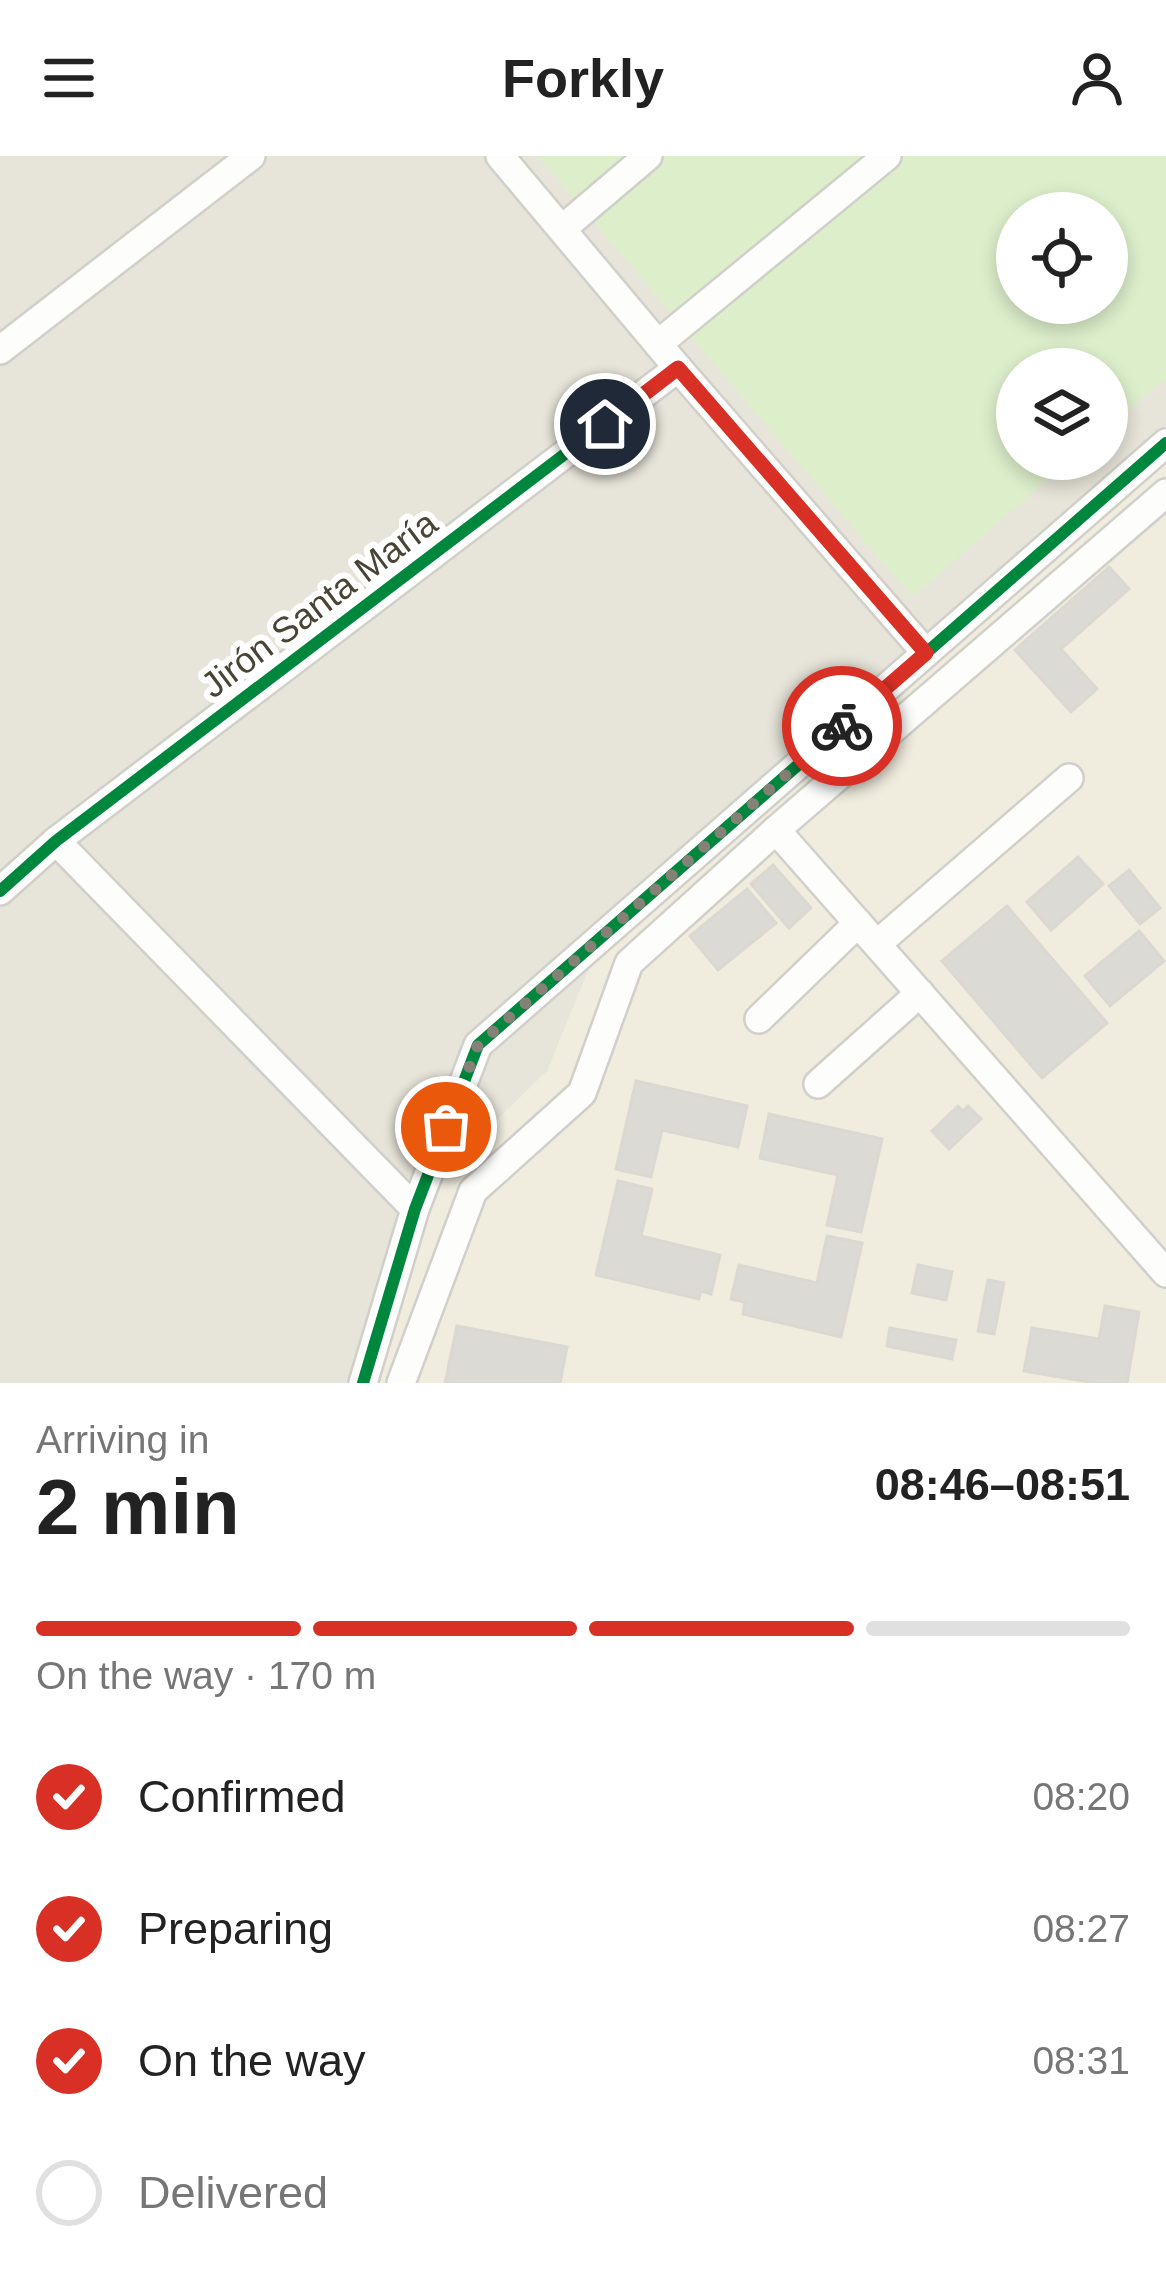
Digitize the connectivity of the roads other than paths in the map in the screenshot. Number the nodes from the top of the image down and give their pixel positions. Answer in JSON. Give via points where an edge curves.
{"nodes":[{"id":1,"x":251,"y":156,"type":"edge"},
{"id":2,"x":500,"y":156,"type":"edge"},
{"id":3,"x":649,"y":156,"type":"edge"},
{"id":4,"x":887,"y":156,"type":"edge"},
{"id":5,"x":562,"y":229,"type":"junction"},
{"id":6,"x":658,"y":344,"type":"junction"},
{"id":7,"x":0,"y":350,"type":"edge"},
{"id":8,"x":678,"y":368,"type":"junction"},
{"id":9,"x":1166,"y":443,"type":"edge"},
{"id":10,"x":1166,"y":493,"type":"edge"},
{"id":11,"x":926,"y":653,"type":"junction"},
{"id":12,"x":1069,"y":778,"type":"dead end"},
{"id":13,"x":776,"y":830,"type":"junction"},
{"id":14,"x":56,"y":841,"type":"junction"},
{"id":15,"x":0,"y":891,"type":"edge"},
{"id":16,"x":868,"y":934,"type":"junction"},
{"id":17,"x":920,"y":993,"type":"junction"},
{"id":18,"x":759,"y":1019,"type":"dead end"},
{"id":19,"x":818,"y":1084,"type":"dead end"},
{"id":20,"x":415,"y":1210,"type":"junction"},
{"id":21,"x":1166,"y":1273,"type":"edge"},
{"id":22,"x":363,"y":1383,"type":"edge"},
{"id":23,"x":401,"y":1383,"type":"edge"}],
"edges":[{"from":1,"to":7,"type":"street"},
{"from":2,"to":5,"type":"street"},
{"from":3,"to":5,"type":"street"},
{"from":4,"to":6,"type":"street"},
{"from":5,"to":6,"type":"street"},
{"from":6,"to":8,"type":"street"},
{"from":8,"to":11,"type":"street"},
{"from":8,"to":14,"type":"street","name":"Jirón Santa María"},
{"from":9,"to":11,"type":"street"},
{"from":10,"to":13,"type":"street"},
{"from":11,"to":20,"type":"street","via":[[478,1045]]},
{"from":12,"to":16,"type":"street"},
{"from":13,"to":16,"type":"street"},
{"from":13,"to":23,"type":"street","via":[[629,963],[583,1093],[473,1190]]},
{"from":14,"to":15,"type":"street","name":"Jirón Santa María"},
{"from":14,"to":20,"type":"street"},
{"from":16,"to":17,"type":"street"},
{"from":16,"to":18,"type":"street"},
{"from":17,"to":19,"type":"street"},
{"from":17,"to":21,"type":"street"},
{"from":20,"to":22,"type":"street"}]}
